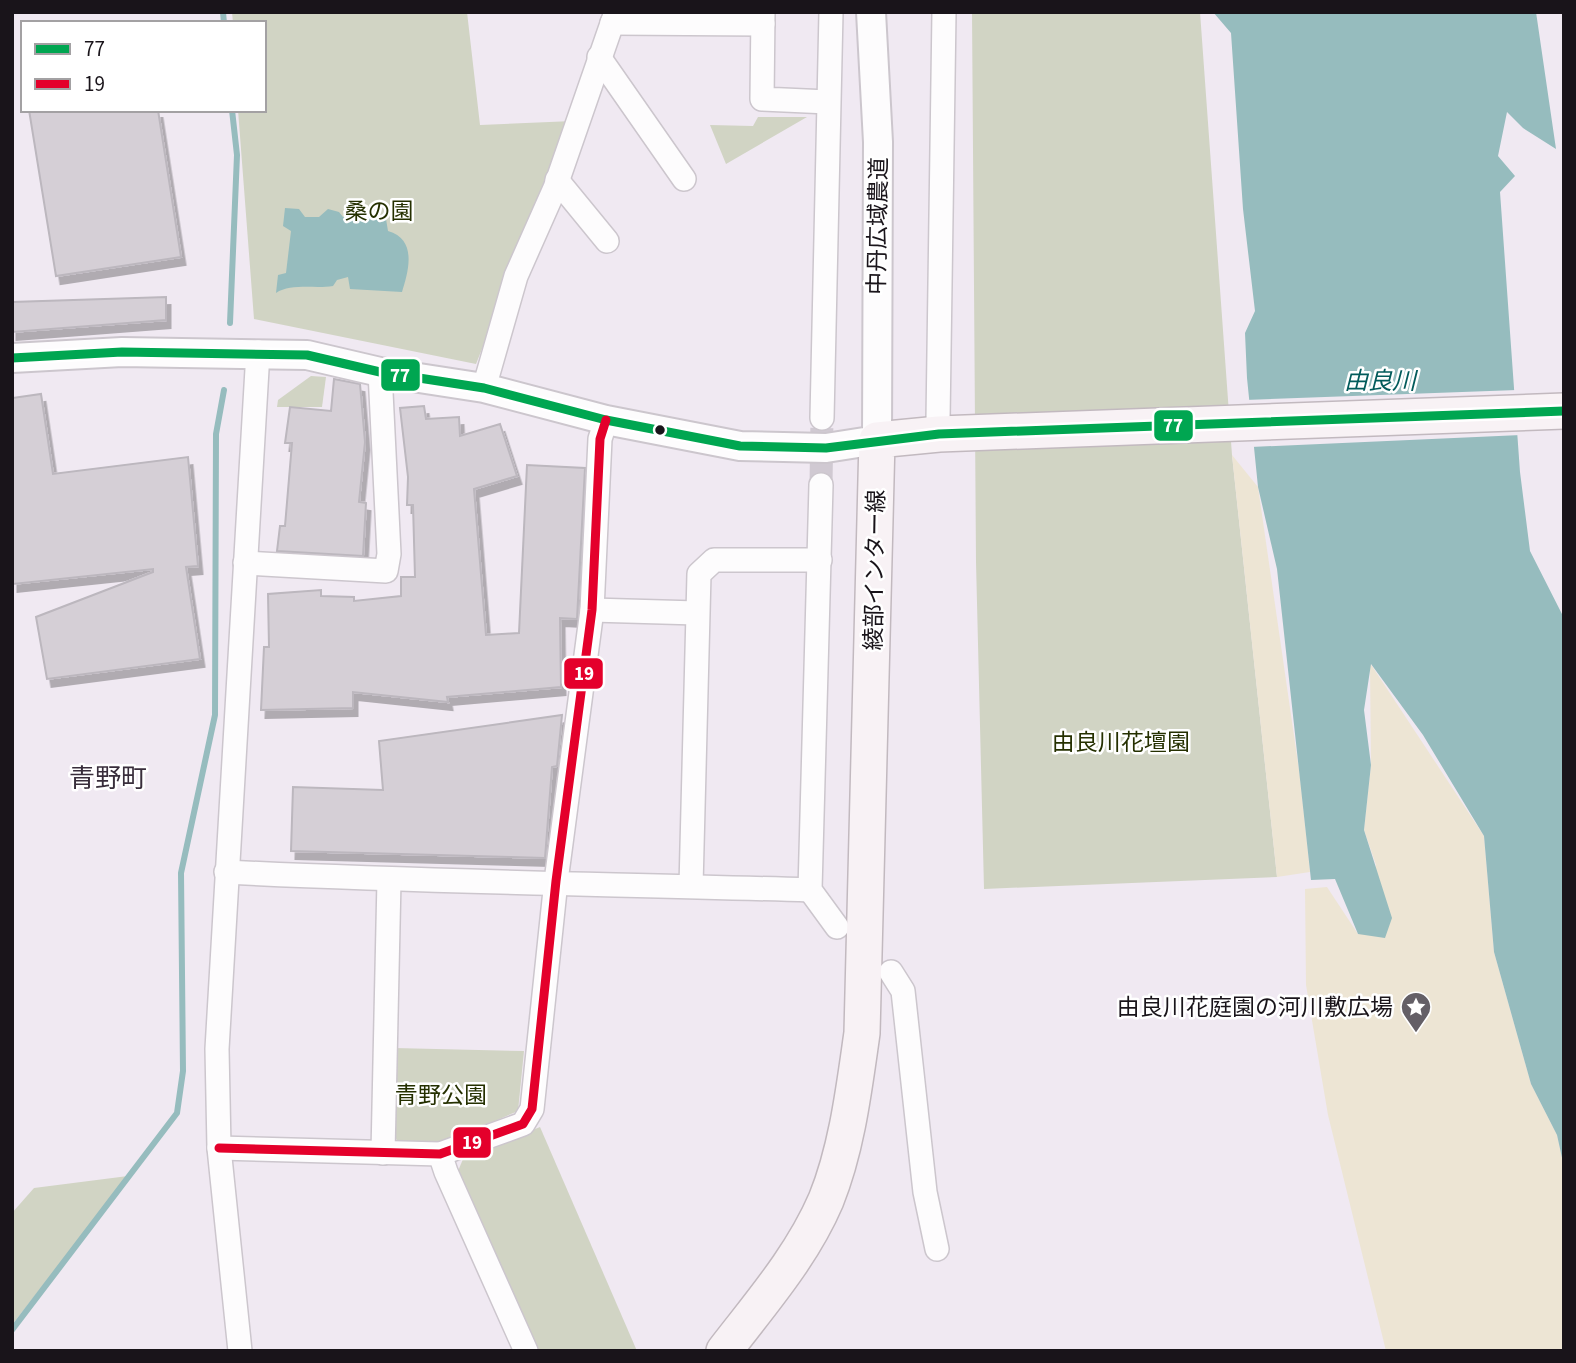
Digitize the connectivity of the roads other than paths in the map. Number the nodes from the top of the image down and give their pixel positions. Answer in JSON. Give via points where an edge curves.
{"nodes":[{"id":1,"x":831,"y":12,"type":"edge"},
{"id":2,"x":871,"y":12,"type":"edge"},
{"id":3,"x":944,"y":12,"type":"edge"},
{"id":4,"x":614,"y":18,"type":"edge"},
{"id":5,"x":763,"y":18,"type":"edge"},
{"id":6,"x":599,"y":57,"type":"junction"},
{"id":7,"x":828,"y":102,"type":"junction"},
{"id":8,"x":684,"y":179,"type":"dead end"},
{"id":9,"x":557,"y":180,"type":"junction"},
{"id":10,"x":607,"y":241,"type":"dead end"},
{"id":11,"x":258,"y":352,"type":"junction"},
{"id":12,"x":12,"y":358,"type":"edge"},
{"id":13,"x":380,"y":372,"type":"junction"},
{"id":14,"x":484,"y":388,"type":"junction"},
{"id":15,"x":1564,"y":411,"type":"edge"},
{"id":16,"x":822,"y":418,"type":"tunnel mouth"},
{"id":17,"x":606,"y":420,"type":"junction"},
{"id":18,"x":948,"y":427,"type":"junction"},
{"id":19,"x":877,"y":440,"type":"junction"},
{"id":20,"x":821,"y":485,"type":"tunnel mouth"},
{"id":21,"x":820,"y":560,"type":"junction"},
{"id":22,"x":245,"y":563,"type":"junction"},
{"id":23,"x":592,"y":610,"type":"junction"},
{"id":24,"x":697,"y":613,"type":"junction"},
{"id":25,"x":226,"y":872,"type":"junction"},
{"id":26,"x":388,"y":880,"type":"junction"},
{"id":27,"x":556,"y":881,"type":"junction"},
{"id":28,"x":691,"y":886,"type":"junction"},
{"id":29,"x":810,"y":890,"type":"junction"},
{"id":30,"x":837,"y":927,"type":"dead end"},
{"id":31,"x":891,"y":972,"type":"dead end"},
{"id":32,"x":219,"y":1148,"type":"junction"},
{"id":33,"x":383,"y":1153,"type":"junction"},
{"id":34,"x":440,"y":1154,"type":"junction"},
{"id":35,"x":937,"y":1249,"type":"dead end"},
{"id":36,"x":725,"y":1350,"type":"edge"},
{"id":37,"x":240,"y":1351,"type":"edge"},
{"id":38,"x":526,"y":1351,"type":"edge"}],
"edges":[{"from":1,"to":7,"type":"street"},
{"from":2,"to":19,"type":"street","name":"中丹広域農道","via":[[878,142]]},
{"from":3,"to":18,"type":"street"},
{"from":4,"to":5,"type":"street"},
{"from":4,"to":6,"type":"street"},
{"from":5,"to":7,"type":"street","via":[[762,99]]},
{"from":6,"to":8,"type":"street"},
{"from":6,"to":9,"type":"street"},
{"from":7,"to":16,"type":"street"},
{"from":9,"to":10,"type":"street"},
{"from":9,"to":14,"type":"street","via":[[516,276]]},
{"from":11,"to":12,"type":"street"},
{"from":11,"to":13,"type":"street","via":[[307,355]]},
{"from":11,"to":22,"type":"street"},
{"from":13,"to":14,"type":"street"},
{"from":13,"to":22,"type":"street","via":[[389,554],[386,571]]},
{"from":14,"to":17,"type":"street"},
{"from":15,"to":18,"type":"main road"},
{"from":17,"to":19,"type":"street","via":[[740,446],[826,448]]},
{"from":17,"to":23,"type":"street","via":[[600,439]]},
{"from":18,"to":19,"type":"main road"},
{"from":19,"to":36,"type":"main road","name":"綾部インター線","via":[[862,1020],[851,1115],[825,1200],[786,1270]]},
{"from":20,"to":21,"type":"street"},
{"from":21,"to":24,"type":"street","via":[[714,560],[699,574]]},
{"from":21,"to":29,"type":"street"},
{"from":22,"to":25,"type":"street"},
{"from":23,"to":24,"type":"street"},
{"from":23,"to":27,"type":"street"},
{"from":24,"to":28,"type":"street"},
{"from":25,"to":26,"type":"street"},
{"from":25,"to":32,"type":"street","via":[[217,1049]]},
{"from":26,"to":27,"type":"street"},
{"from":26,"to":33,"type":"street"},
{"from":27,"to":28,"type":"street"},
{"from":27,"to":34,"type":"street","via":[[532,1109],[523,1124]]},
{"from":28,"to":29,"type":"street"},
{"from":29,"to":30,"type":"street"},
{"from":31,"to":35,"type":"street","via":[[903,991],[925,1192]]},
{"from":32,"to":33,"type":"street"},
{"from":32,"to":37,"type":"street"},
{"from":33,"to":34,"type":"street"},
{"from":34,"to":38,"type":"street"}]}
